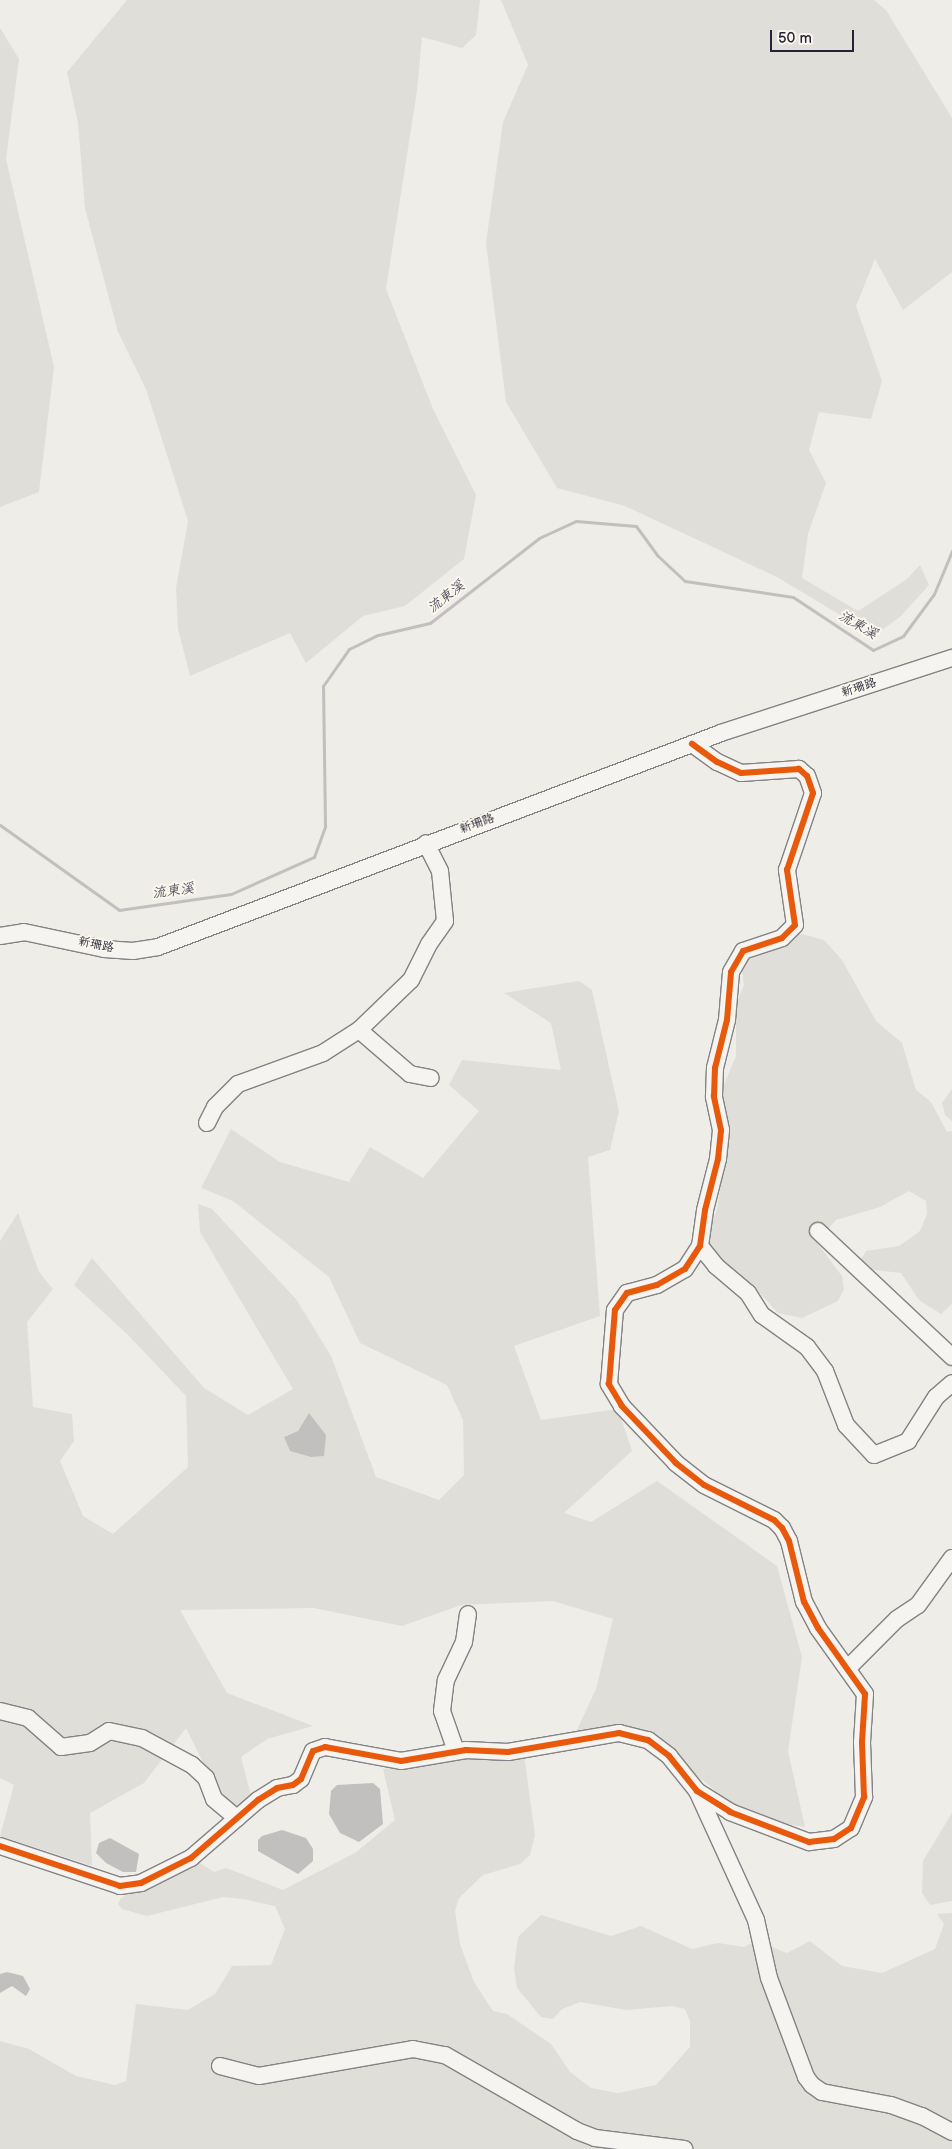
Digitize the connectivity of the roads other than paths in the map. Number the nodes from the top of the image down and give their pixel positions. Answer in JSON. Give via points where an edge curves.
{"nodes":[{"id":1,"x":952,"y":658,"type":"edge"},
{"id":2,"x":692,"y":744,"type":"junction"},
{"id":3,"x":426,"y":843,"type":"junction"},
{"id":4,"x":0,"y":936,"type":"edge"},
{"id":5,"x":359,"y":1030,"type":"junction"},
{"id":6,"x":431,"y":1078,"type":"dead end"},
{"id":7,"x":207,"y":1122,"type":"dead end"},
{"id":8,"x":818,"y":1231,"type":"dead end"},
{"id":9,"x":700,"y":1246,"type":"junction"},
{"id":10,"x":952,"y":1357,"type":"edge"},
{"id":11,"x":952,"y":1383,"type":"edge"},
{"id":12,"x":952,"y":1558,"type":"edge"},
{"id":13,"x":468,"y":1614,"type":"dead end"},
{"id":14,"x":848,"y":1668,"type":"junction"},
{"id":15,"x":0,"y":1711,"type":"edge"},
{"id":16,"x":456,"y":1751,"type":"junction"},
{"id":17,"x":697,"y":1791,"type":"junction"},
{"id":18,"x":237,"y":1818,"type":"junction"},
{"id":19,"x":0,"y":1846,"type":"edge"},
{"id":20,"x":220,"y":2066,"type":"dead end"},
{"id":21,"x":952,"y":2132,"type":"edge"},
{"id":22,"x":684,"y":2149,"type":"edge"}],
"edges":[{"from":1,"to":2,"type":"street","name":"新珊路"},
{"from":2,"to":3,"type":"street","name":"新珊路"},
{"from":2,"to":9,"type":"street","via":[[717,762],[741,773],[799,769],[807,776],[813,793],[787,870],[795,925],[782,938],[743,951],[731,972],[727,1020],[715,1068],[714,1096],[721,1130],[718,1159]]},
{"from":3,"to":4,"type":"street","name":"新珊路","via":[[158,947],[133,951],[104,949],[24,932]]},
{"from":3,"to":5,"type":"street","via":[[440,871],[446,921],[429,944],[412,980]]},
{"from":5,"to":6,"type":"street","via":[[410,1074]]},
{"from":5,"to":7,"type":"street","via":[[323,1053],[238,1084],[215,1107]]},
{"from":8,"to":10,"type":"street"},
{"from":9,"to":11,"type":"street","via":[[716,1266],[748,1293],[762,1316],[807,1347],[825,1371],[846,1425],[874,1454],[908,1441],[936,1397]]},
{"from":9,"to":14,"type":"street","via":[[685,1269],[657,1286],[628,1293],[615,1310],[609,1384],[622,1406],[676,1463],[704,1485],[774,1520],[782,1528],[789,1541],[804,1602],[818,1628]]},
{"from":12,"to":14,"type":"street","via":[[918,1605],[897,1619]]},
{"from":13,"to":16,"type":"street","via":[[464,1642],[446,1680],[442,1711]]},
{"from":14,"to":17,"type":"street","via":[[865,1694],[862,1742],[864,1797],[851,1828],[844,1834],[834,1839],[809,1842],[730,1812]]},
{"from":15,"to":18,"type":"street","via":[[28,1718],[61,1747],[90,1743],[109,1731],[142,1738],[192,1765],[206,1778],[214,1799]]},
{"from":16,"to":17,"type":"street","via":[[508,1752],[619,1733],[635,1735],[648,1740],[669,1756]]},
{"from":16,"to":18,"type":"street","via":[[401,1761],[325,1747],[313,1751],[301,1779],[294,1785],[277,1788]]},
{"from":17,"to":21,"type":"street","via":[[756,1920],[769,1978],[806,2078],[822,2092],[891,2105]]},
{"from":18,"to":19,"type":"street","via":[[191,1858],[141,1883],[120,1886]]},
{"from":20,"to":22,"type":"street","via":[[260,2076],[413,2049],[445,2055],[577,2132],[595,2138]]}]}
